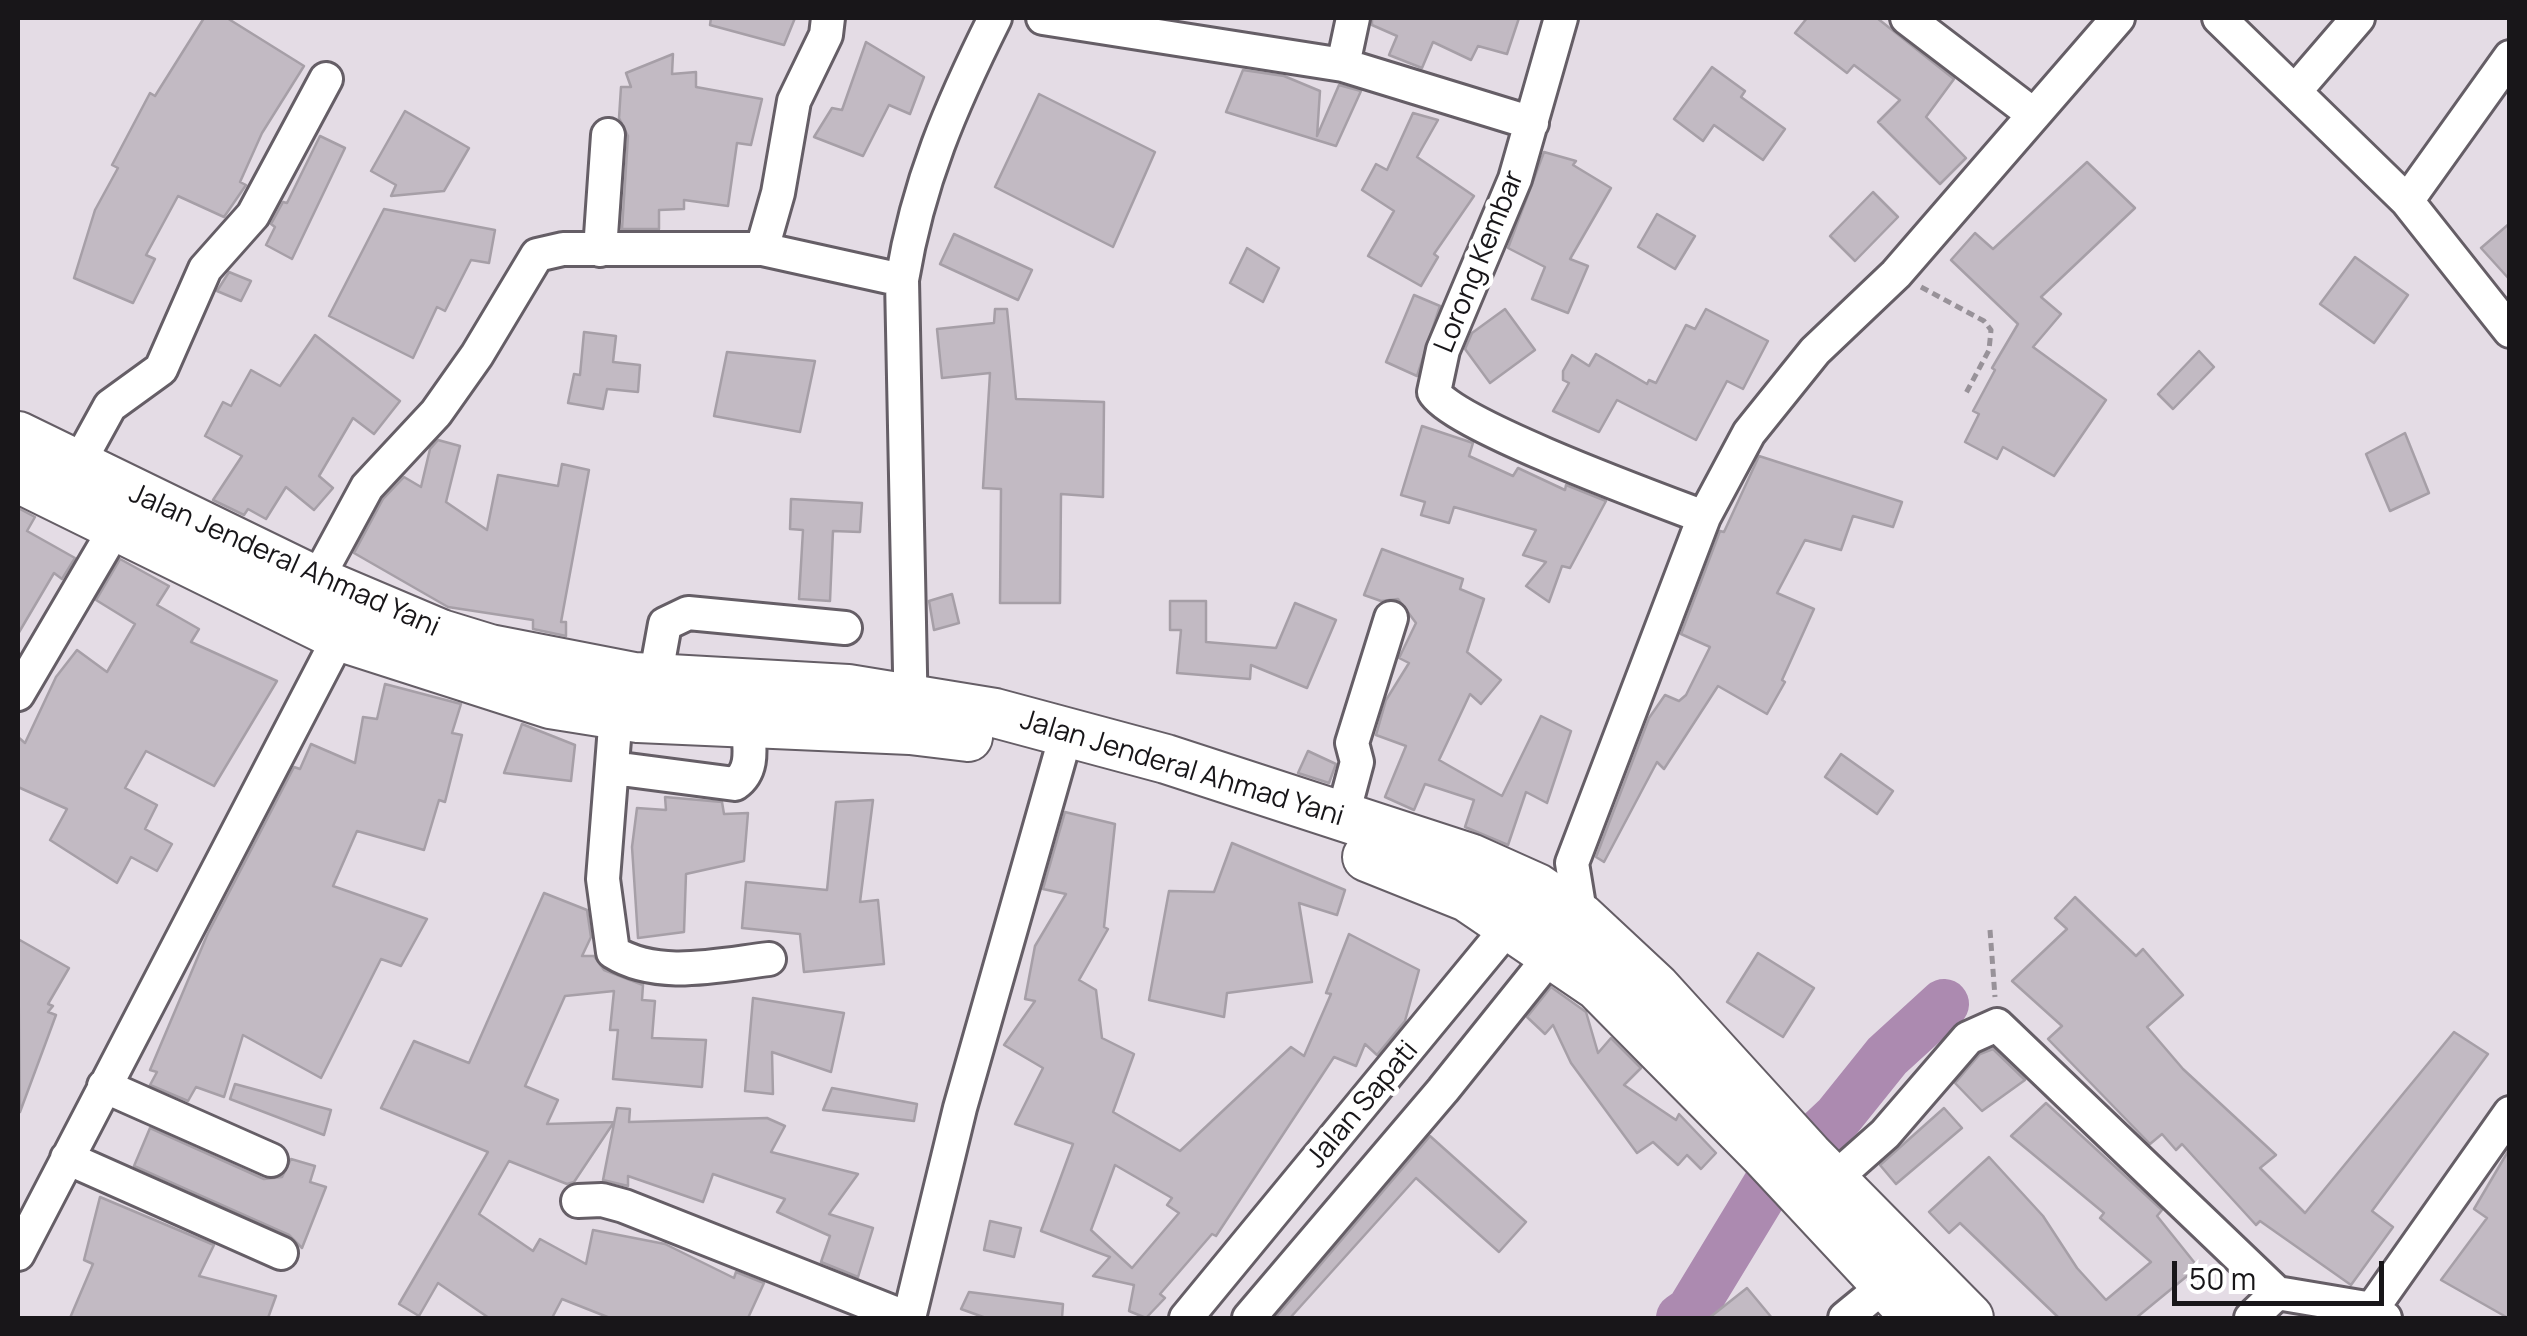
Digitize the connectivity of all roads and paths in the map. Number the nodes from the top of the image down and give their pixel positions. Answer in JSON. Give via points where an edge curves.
{"nodes":[{"id":1,"x":828,"y":18,"type":"edge"},
{"id":2,"x":995,"y":18,"type":"edge"},
{"id":3,"x":1042,"y":18,"type":"edge"},
{"id":4,"x":1353,"y":18,"type":"edge"},
{"id":5,"x":1561,"y":18,"type":"edge"},
{"id":6,"x":1907,"y":18,"type":"edge"},
{"id":7,"x":2118,"y":18,"type":"edge"},
{"id":8,"x":2219,"y":18,"type":"edge"},
{"id":9,"x":2358,"y":18,"type":"edge"},
{"id":10,"x":2510,"y":56,"type":"edge"},
{"id":11,"x":1343,"y":65,"type":"junction"},
{"id":12,"x":326,"y":79,"type":"dead end"},
{"id":13,"x":2296,"y":90,"type":"junction"},
{"id":14,"x":2034,"y":115,"type":"junction"},
{"id":15,"x":1532,"y":122,"type":"junction"},
{"id":16,"x":608,"y":136,"type":"dead end"},
{"id":17,"x":2406,"y":201,"type":"junction"},
{"id":18,"x":762,"y":249,"type":"junction"},
{"id":19,"x":600,"y":250,"type":"junction"},
{"id":20,"x":1896,"y":274,"type":"junction"},
{"id":21,"x":902,"y":280,"type":"junction"},
{"id":22,"x":2510,"y":331,"type":"edge"},
{"id":23,"x":1965,"y":395,"type":"dead end"},
{"id":24,"x":18,"y":436,"type":"edge"},
{"id":25,"x":77,"y":466,"type":"junction"},
{"id":26,"x":18,"y":478,"type":"edge"},
{"id":27,"x":1704,"y":517,"type":"junction"},
{"id":28,"x":116,"y":527,"type":"junction"},
{"id":29,"x":339,"y":605,"type":"junction"},
{"id":30,"x":1391,"y":618,"type":"dead end"},
{"id":31,"x":845,"y":628,"type":"dead end"},
{"id":32,"x":656,"y":679,"type":"junction"},
{"id":33,"x":18,"y":694,"type":"edge"},
{"id":34,"x":912,"y":713,"type":"junction"},
{"id":35,"x":616,"y":714,"type":"junction"},
{"id":36,"x":748,"y":724,"type":"junction"},
{"id":37,"x":1060,"y":756,"type":"junction"},
{"id":38,"x":613,"y":768,"type":"junction"},
{"id":39,"x":1342,"y":818,"type":"junction"},
{"id":40,"x":1554,"y":876,"type":"junction"},
{"id":41,"x":1581,"y":918,"type":"junction"},
{"id":42,"x":1510,"y":928,"type":"junction"},
{"id":43,"x":1990,"y":930,"type":"dead end"},
{"id":44,"x":1552,"y":956,"type":"junction"},
{"id":45,"x":769,"y":959,"type":"dead end"},
{"id":46,"x":1997,"y":1024,"type":"junction"},
{"id":47,"x":104,"y":1086,"type":"junction"},
{"id":48,"x":2510,"y":1113,"type":"edge"},
{"id":49,"x":67,"y":1158,"type":"junction"},
{"id":50,"x":271,"y":1160,"type":"dead end"},
{"id":51,"x":1796,"y":1160,"type":"junction"},
{"id":52,"x":578,"y":1201,"type":"dead end"},
{"id":53,"x":281,"y":1253,"type":"dead end"},
{"id":54,"x":18,"y":1254,"type":"edge"},
{"id":55,"x":1884,"y":1286,"type":"junction"},
{"id":56,"x":2278,"y":1293,"type":"junction"},
{"id":57,"x":2378,"y":1314,"type":"edge"},
{"id":58,"x":908,"y":1318,"type":"edge"},
{"id":59,"x":1186,"y":1318,"type":"edge"},
{"id":60,"x":1248,"y":1318,"type":"edge"},
{"id":61,"x":1845,"y":1318,"type":"edge"},
{"id":62,"x":1917,"y":1318,"type":"edge"},
{"id":63,"x":1969,"y":1318,"type":"edge"},
{"id":64,"x":2251,"y":1318,"type":"edge"}],
"edges":[{"from":1,"to":18,"type":"street","via":[[794,101]]},
{"from":2,"to":21,"type":"street","via":[[930,156]]},
{"from":3,"to":11,"type":"street"},
{"from":4,"to":11,"type":"street"},
{"from":5,"to":15,"type":"street","name":"Lorong Kembar"},
{"from":6,"to":14,"type":"street"},
{"from":7,"to":14,"type":"street","name":"Jalan Sapati"},
{"from":8,"to":13,"type":"street"},
{"from":9,"to":13,"type":"street"},
{"from":10,"to":17,"type":"street"},
{"from":11,"to":15,"type":"street"},
{"from":12,"to":25,"type":"street","via":[[253,215],[205,269],[162,369],[110,406]]},
{"from":13,"to":17,"type":"street"},
{"from":14,"to":20,"type":"street","name":"Jalan Sapati"},
{"from":15,"to":27,"type":"street","name":"Lorong Kembar","via":[[1434,392],[1445,405],[1518,440]]},
{"from":16,"to":19,"type":"street"},
{"from":17,"to":22,"type":"street"},
{"from":18,"to":19,"type":"street"},
{"from":18,"to":21,"type":"street"},
{"from":19,"to":29,"type":"street","via":[[537,255],[436,413],[345,522]]},
{"from":20,"to":23,"type":"path","via":[[1991,330],[1989,350]]},
{"from":20,"to":27,"type":"street","name":"Jalan Sapati","via":[[1814,351],[1770,405]]},
{"from":21,"to":34,"type":"street"},
{"from":24,"to":25,"type":"highway","name":"Jalan Jenderal Ahmad Yani"},
{"from":25,"to":29,"type":"highway","name":"Jalan Jenderal Ahmad Yani"},
{"from":26,"to":28,"type":"highway","name":"Jalan Jenderal Ahmad Yani"},
{"from":27,"to":40,"type":"street","name":"Jalan Sapati"},
{"from":28,"to":29,"type":"highway","name":"Jalan Jenderal Ahmad Yani"},
{"from":28,"to":33,"type":"street"},
{"from":29,"to":32,"type":"highway","name":"Jalan Jenderal Ahmad Yani","via":[[556,666]]},
{"from":29,"to":35,"type":"highway","name":"Jalan Jenderal Ahmad Yani","via":[[550,704]]},
{"from":29,"to":47,"type":"street"},
{"from":30,"to":39,"type":"street","via":[[1352,742],[1357,762]]},
{"from":31,"to":32,"type":"street","via":[[688,612],[665,624]]},
{"from":32,"to":34,"type":"highway","name":"Jalan Jenderal Ahmad Yani"},
{"from":34,"to":36,"type":"highway","name":"Jalan Jenderal Ahmad Yani"},
{"from":34,"to":37,"type":"highway","name":"Jalan Jenderal Ahmad Yani"},
{"from":34,"to":39,"type":"highway","name":"Jalan Jenderal Ahmad Yani","via":[[995,713],[1166,758]]},
{"from":35,"to":36,"type":"highway","name":"Jalan Jenderal Ahmad Yani"},
{"from":35,"to":38,"type":"street"},
{"from":36,"to":38,"type":"street","via":[[750,765],[736,784]]},
{"from":37,"to":42,"type":"highway","name":"Jalan Jenderal Ahmad Yani","via":[[1420,876],[1467,897]]},
{"from":37,"to":58,"type":"street"},
{"from":38,"to":45,"type":"street","via":[[603,879],[613,952],[632,964],[664,968]]},
{"from":39,"to":40,"type":"highway","name":"Jalan Jenderal Ahmad Yani"},
{"from":40,"to":41,"type":"highway","name":"Jalan Jenderal Ahmad Yani"},
{"from":40,"to":42,"type":"street","name":"Jalan Sapati"},
{"from":41,"to":44,"type":"street","name":"Jalan Sapati"},
{"from":41,"to":51,"type":"highway","name":"Jalan Jenderal Ahmad Yani","via":[[1654,987]]},
{"from":42,"to":44,"type":"highway","name":"Jalan Jenderal Ahmad Yani"},
{"from":42,"to":59,"type":"street","name":"Jalan Sapati"},
{"from":43,"to":46,"type":"path"},
{"from":44,"to":51,"type":"highway","name":"Jalan Jenderal Ahmad Yani","via":[[1598,986]]},
{"from":44,"to":60,"type":"street","name":"Jalan Sapati"},
{"from":46,"to":51,"type":"street","via":[[1968,1038],[1885,1134]]},
{"from":46,"to":56,"type":"street"},
{"from":47,"to":49,"type":"street"},
{"from":47,"to":50,"type":"street"},
{"from":48,"to":57,"type":"street"},
{"from":49,"to":53,"type":"street"},
{"from":49,"to":54,"type":"street"},
{"from":51,"to":55,"type":"highway","name":"Jalan Jenderal Ahmad Yani"},
{"from":51,"to":63,"type":"highway","name":"Jalan Jenderal Ahmad Yani"},
{"from":52,"to":58,"type":"street","via":[[624,1206]]},
{"from":55,"to":61,"type":"street"},
{"from":55,"to":62,"type":"highway","name":"Jalan Jenderal Ahmad Yani"},
{"from":56,"to":57,"type":"street"},
{"from":56,"to":64,"type":"street"}]}
